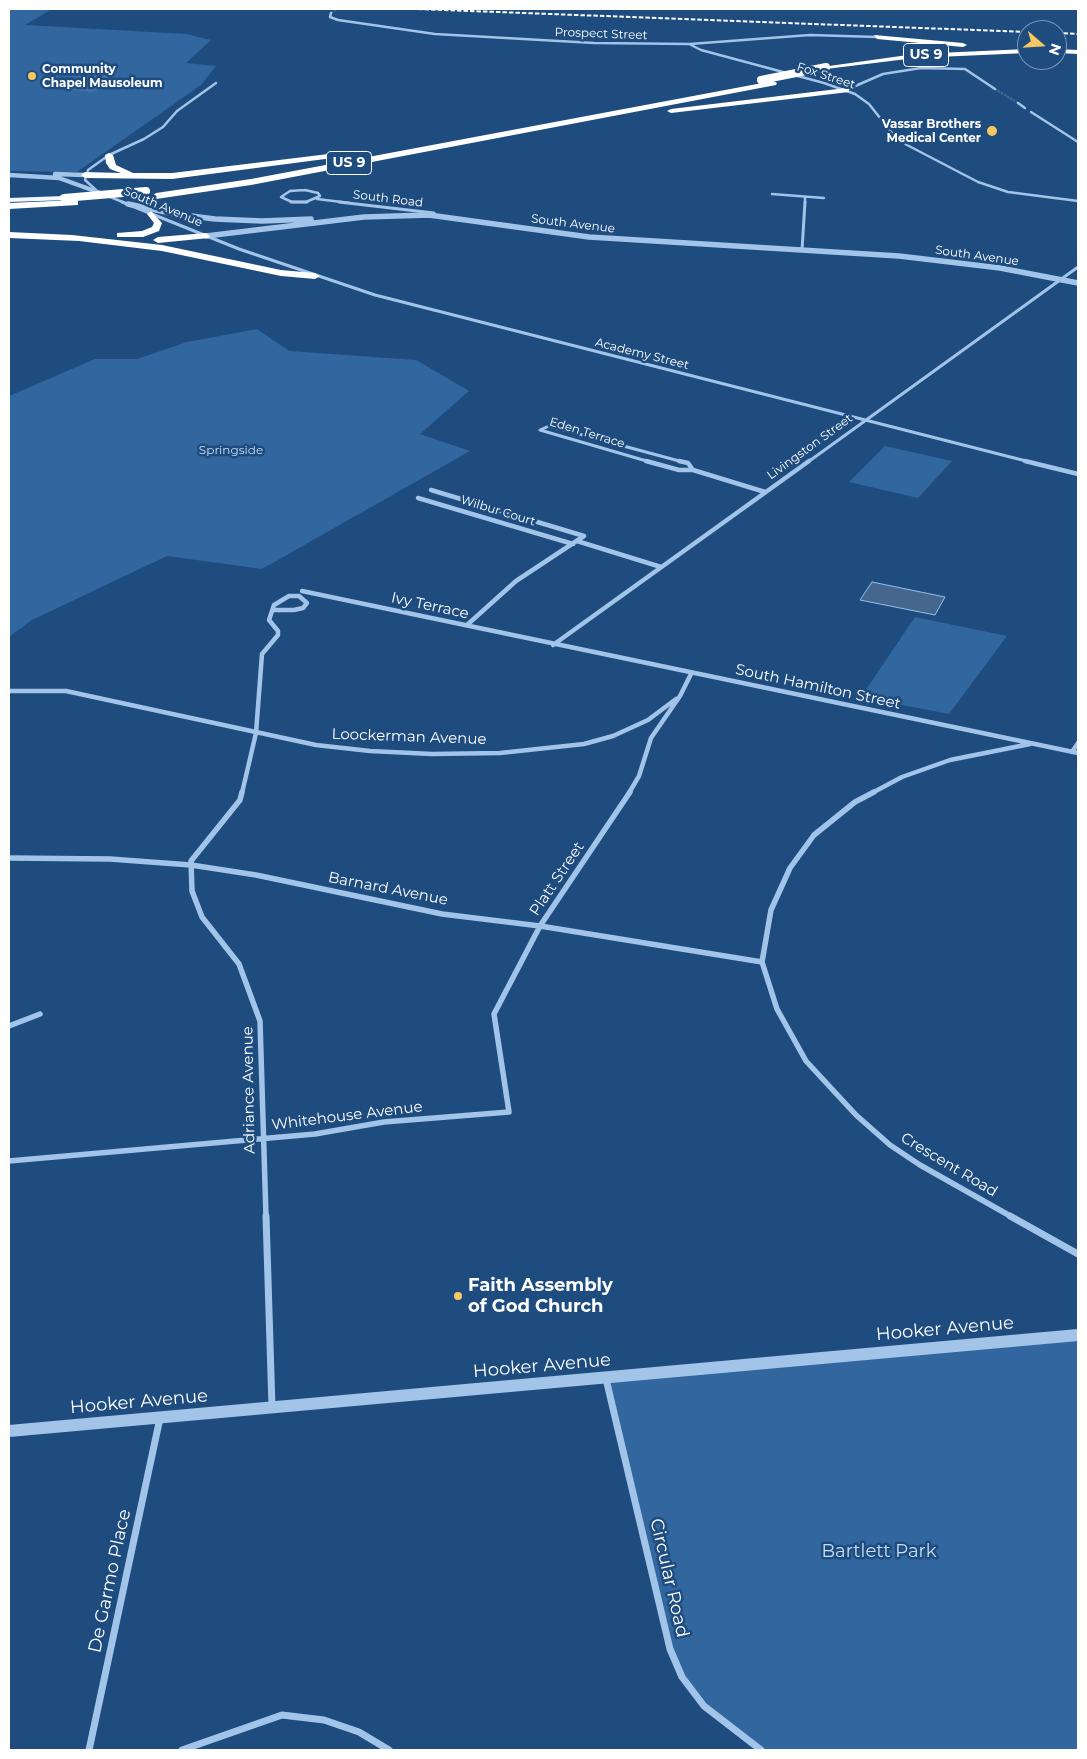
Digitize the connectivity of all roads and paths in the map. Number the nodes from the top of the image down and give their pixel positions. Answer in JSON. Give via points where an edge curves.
{"nodes":[{"id":1,"x":331,"y":13,"type":"dead end"},
{"id":2,"x":877,"y":37,"type":"junction"},
{"id":3,"x":690,"y":44,"type":"junction"},
{"id":4,"x":1017,"y":49,"type":"edge"},
{"id":5,"x":1017,"y":51,"type":"edge"},
{"id":6,"x":1017,"y":56,"type":"edge"},
{"id":7,"x":826,"y":67,"type":"junction"},
{"id":8,"x":216,"y":83,"type":"dead end"},
{"id":9,"x":995,"y":89,"type":"tunnel mouth"},
{"id":10,"x":846,"y":90,"type":"junction"},
{"id":11,"x":1018,"y":103,"type":"tunnel mouth"},
{"id":12,"x":1025,"y":108,"type":"dead end"},
{"id":13,"x":1031,"y":112,"type":"dead end"},
{"id":14,"x":541,"y":127,"type":"junction"},
{"id":15,"x":1078,"y":142,"type":"edge"},
{"id":16,"x":401,"y":148,"type":"junction"},
{"id":17,"x":109,"y":155,"type":"junction"},
{"id":18,"x":9,"y":175,"type":"edge"},
{"id":19,"x":27,"y":175,"type":"junction"},
{"id":20,"x":85,"y":175,"type":"junction"},
{"id":21,"x":150,"y":176,"type":"junction"},
{"id":22,"x":103,"y":194,"type":"junction"},
{"id":23,"x":772,"y":194,"type":"dead end"},
{"id":24,"x":805,"y":197,"type":"junction"},
{"id":25,"x":64,"y":198,"type":"joint"},
{"id":26,"x":824,"y":198,"type":"dead end"},
{"id":27,"x":317,"y":199,"type":"junction"},
{"id":28,"x":9,"y":200,"type":"edge"},
{"id":29,"x":1078,"y":201,"type":"edge"},
{"id":30,"x":128,"y":204,"type":"junction"},
{"id":31,"x":9,"y":206,"type":"edge"},
{"id":32,"x":151,"y":214,"type":"junction"},
{"id":33,"x":378,"y":215,"type":"junction"},
{"id":34,"x":456,"y":218,"type":"junction"},
{"id":35,"x":9,"y":230,"type":"edge"},
{"id":36,"x":114,"y":235,"type":"junction"},
{"id":37,"x":9,"y":236,"type":"edge"},
{"id":38,"x":206,"y":236,"type":"junction"},
{"id":39,"x":72,"y":238,"type":"junction"},
{"id":40,"x":802,"y":250,"type":"junction"},
{"id":41,"x":1078,"y":267,"type":"edge"},
{"id":42,"x":315,"y":276,"type":"junction"},
{"id":43,"x":1061,"y":278,"type":"junction"},
{"id":44,"x":1078,"y":283,"type":"edge"},
{"id":45,"x":864,"y":421,"type":"junction"},
{"id":46,"x":693,"y":470,"type":"junction"},
{"id":47,"x":1078,"y":474,"type":"edge"},
{"id":48,"x":431,"y":490,"type":"dead end"},
{"id":49,"x":764,"y":492,"type":"junction"},
{"id":50,"x":418,"y":498,"type":"dead end"},
{"id":51,"x":575,"y":542,"type":"junction"},
{"id":52,"x":661,"y":568,"type":"junction"},
{"id":53,"x":302,"y":591,"type":"dead end"},
{"id":54,"x":273,"y":610,"type":"junction"},
{"id":55,"x":467,"y":625,"type":"junction"},
{"id":56,"x":553,"y":644,"type":"junction"},
{"id":57,"x":691,"y":674,"type":"junction"},
{"id":58,"x":9,"y":691,"type":"edge"},
{"id":59,"x":680,"y":696,"type":"junction"},
{"id":60,"x":256,"y":733,"type":"junction"},
{"id":61,"x":1078,"y":743,"type":"edge"},
{"id":62,"x":1030,"y":744,"type":"junction"},
{"id":63,"x":1075,"y":753,"type":"edge"},
{"id":64,"x":9,"y":858,"type":"edge"},
{"id":65,"x":191,"y":865,"type":"junction"},
{"id":66,"x":540,"y":926,"type":"junction"},
{"id":67,"x":762,"y":962,"type":"junction"},
{"id":68,"x":40,"y":1014,"type":"dead end"},
{"id":69,"x":9,"y":1026,"type":"edge"},
{"id":70,"x":509,"y":1112,"type":"joint"},
{"id":71,"x":262,"y":1139,"type":"junction"},
{"id":72,"x":9,"y":1161,"type":"edge"},
{"id":73,"x":1078,"y":1254,"type":"edge"},
{"id":74,"x":1078,"y":1335,"type":"edge"},
{"id":75,"x":606,"y":1378,"type":"junction"},
{"id":76,"x":272,"y":1408,"type":"junction"},
{"id":77,"x":160,"y":1417,"type":"junction"},
{"id":78,"x":9,"y":1431,"type":"edge"},
{"id":79,"x":89,"y":1750,"type":"edge"},
{"id":80,"x":182,"y":1750,"type":"edge"},
{"id":81,"x":389,"y":1750,"type":"edge"},
{"id":82,"x":761,"y":1750,"type":"edge"}],
"edges":[{"from":1,"to":3,"type":"street","name":"Prospect Street","via":[[330,17],[338,20],[462,37]]},
{"from":2,"to":3,"type":"street","name":"Prospect Street","via":[[795,35]]},
{"from":2,"to":4,"type":"highway"},
{"from":2,"to":7,"type":"highway","via":[[905,42],[910,48]]},
{"from":3,"to":10,"type":"street","name":"Fox Street","via":[[701,50]]},
{"from":5,"to":7,"type":"highway","number":"US 9","via":[[915,56]]},
{"from":6,"to":14,"type":"highway","number":"US 9","via":[[927,59],[837,70]]},
{"from":7,"to":16,"type":"highway","number":"US 9","bridge":true},
{"from":8,"to":17,"type":"street","via":[[156,131]]},
{"from":9,"to":10,"type":"street","via":[[965,69],[932,68],[889,72]]},
{"from":10,"to":14,"type":"highway"},
{"from":10,"to":29,"type":"street","name":"Fox Street","via":[[869,104],[892,133],[907,145],[978,182],[1008,192]]},
{"from":11,"to":12,"type":"street"},
{"from":13,"to":15,"type":"street"},
{"from":14,"to":31,"type":"highway","number":"US 9","via":[[243,183],[156,196]]},
{"from":16,"to":21,"type":"highway"},
{"from":16,"to":25,"type":"highway","number":"US 9","bridge":true,"via":[[226,181],[146,192]]},
{"from":17,"to":20,"type":"street"},
{"from":17,"to":21,"type":"highway","via":[[110,163],[116,168]]},
{"from":18,"to":19,"type":"street"},
{"from":19,"to":20,"type":"street"},
{"from":19,"to":22,"type":"street","via":[[59,178]]},
{"from":20,"to":21,"type":"highway"},
{"from":20,"to":22,"type":"street","name":"South Avenue","via":[[87,184]]},
{"from":22,"to":30,"type":"street","name":"South Avenue"},
{"from":23,"to":24,"type":"street"},
{"from":24,"to":26,"type":"street"},
{"from":24,"to":40,"type":"street"},
{"from":25,"to":28,"type":"highway","number":"US 9"},
{"from":27,"to":27,"type":"street","name":"South Road","via":[[318,193],[305,190],[288,192],[281,197],[297,203]]},
{"from":27,"to":34,"type":"street","name":"South Road"},
{"from":30,"to":32,"type":"street","name":"South Avenue"},
{"from":30,"to":33,"type":"street","via":[[184,216],[227,220],[274,221]]},
{"from":32,"to":36,"type":"highway","via":[[159,225],[154,230]]},
{"from":32,"to":38,"type":"street","name":"South Avenue"},
{"from":33,"to":34,"type":"street","name":"South Avenue"},
{"from":33,"to":38,"type":"street","name":"South Avenue"},
{"from":34,"to":40,"type":"street","name":"South Avenue","via":[[589,237]]},
{"from":35,"to":36,"type":"highway"},
{"from":36,"to":38,"type":"highway"},
{"from":37,"to":39,"type":"highway"},
{"from":38,"to":39,"type":"highway","via":[[163,240]]},
{"from":38,"to":42,"type":"street","name":"Academy Street"},
{"from":39,"to":42,"type":"highway","via":[[162,248],[281,273]]},
{"from":40,"to":43,"type":"street","name":"South Avenue","via":[[904,256]]},
{"from":41,"to":43,"type":"street","name":"Livingston Street"},
{"from":42,"to":45,"type":"street","name":"Academy Street","via":[[446,315]]},
{"from":43,"to":44,"type":"street","name":"South Avenue"},
{"from":43,"to":45,"type":"street","name":"Livingston Street"},
{"from":45,"to":47,"type":"street","name":"Academy Street"},
{"from":45,"to":49,"type":"street","name":"Livingston Street"},
{"from":46,"to":46,"type":"street","name":"Eden Terrace","via":[[688,463],[549,426],[540,430],[679,470]]},
{"from":46,"to":49,"type":"street","name":"Eden Terrace"},
{"from":48,"to":51,"type":"street","name":"Wilbur Court","via":[[584,536]]},
{"from":49,"to":52,"type":"street","name":"Livingston Street"},
{"from":50,"to":51,"type":"street","name":"Wilbur Court"},
{"from":51,"to":52,"type":"street","name":"Wilbur Court"},
{"from":51,"to":55,"type":"street","via":[[516,581]]},
{"from":52,"to":56,"type":"street","name":"Livingston Street"},
{"from":53,"to":55,"type":"street","name":"Ivy Terrace"},
{"from":54,"to":54,"type":"street","via":[[274,605],[288,596],[299,596],[308,603],[294,610]]},
{"from":54,"to":60,"type":"street","via":[[269,620],[278,635],[262,654]]},
{"from":55,"to":56,"type":"street","name":"Ivy Terrace"},
{"from":56,"to":57,"type":"street","name":"South Hamilton Street"},
{"from":57,"to":59,"type":"street","name":"Platt Street"},
{"from":57,"to":62,"type":"street","name":"South Hamilton Street"},
{"from":58,"to":60,"type":"street","name":"Loockerman Avenue","via":[[66,691]]},
{"from":59,"to":60,"type":"street","name":"Loockerman Avenue","via":[[648,720],[613,736],[543,750],[441,754],[370,752],[316,746]]},
{"from":59,"to":66,"type":"street","name":"Platt Street","via":[[651,738],[639,776],[622,806]]},
{"from":60,"to":65,"type":"street","via":[[240,800],[214,829]]},
{"from":61,"to":63,"type":"street"},
{"from":62,"to":63,"type":"street","name":"South Hamilton Street"},
{"from":62,"to":67,"type":"street","name":"Crescent Road","via":[[950,760],[902,777],[856,802],[814,835],[790,868],[771,910]]},
{"from":64,"to":65,"type":"street","name":"Barnard Avenue","via":[[110,858]]},
{"from":65,"to":66,"type":"street","name":"Barnard Avenue","via":[[256,875],[442,914]]},
{"from":65,"to":71,"type":"street","name":"Adriance Avenue","via":[[192,891],[202,918],[239,964],[260,1021]]},
{"from":66,"to":67,"type":"street","name":"Barnard Avenue"},
{"from":66,"to":70,"type":"street","name":"Platt Street","via":[[494,1014]]},
{"from":67,"to":73,"type":"street","name":"Crescent Road","via":[[777,1009],[806,1061],[856,1114],[890,1145],[920,1165]]},
{"from":68,"to":69,"type":"street"},
{"from":70,"to":71,"type":"street","name":"Whitehouse Avenue","via":[[384,1122]]},
{"from":71,"to":72,"type":"street","name":"Whitehouse Avenue"},
{"from":71,"to":76,"type":"street","name":"Adriance Avenue"},
{"from":74,"to":75,"type":"street","name":"Hooker Avenue"},
{"from":75,"to":76,"type":"street","name":"Hooker Avenue"},
{"from":75,"to":82,"type":"street","name":"Circular Road","via":[[670,1648],[682,1677],[704,1706]]},
{"from":76,"to":77,"type":"street","name":"Hooker Avenue"},
{"from":77,"to":78,"type":"street","name":"Hooker Avenue"},
{"from":77,"to":79,"type":"street","name":"De Garmo Place"},
{"from":80,"to":81,"type":"street","via":[[282,1715],[324,1720],[358,1732]]}]}
